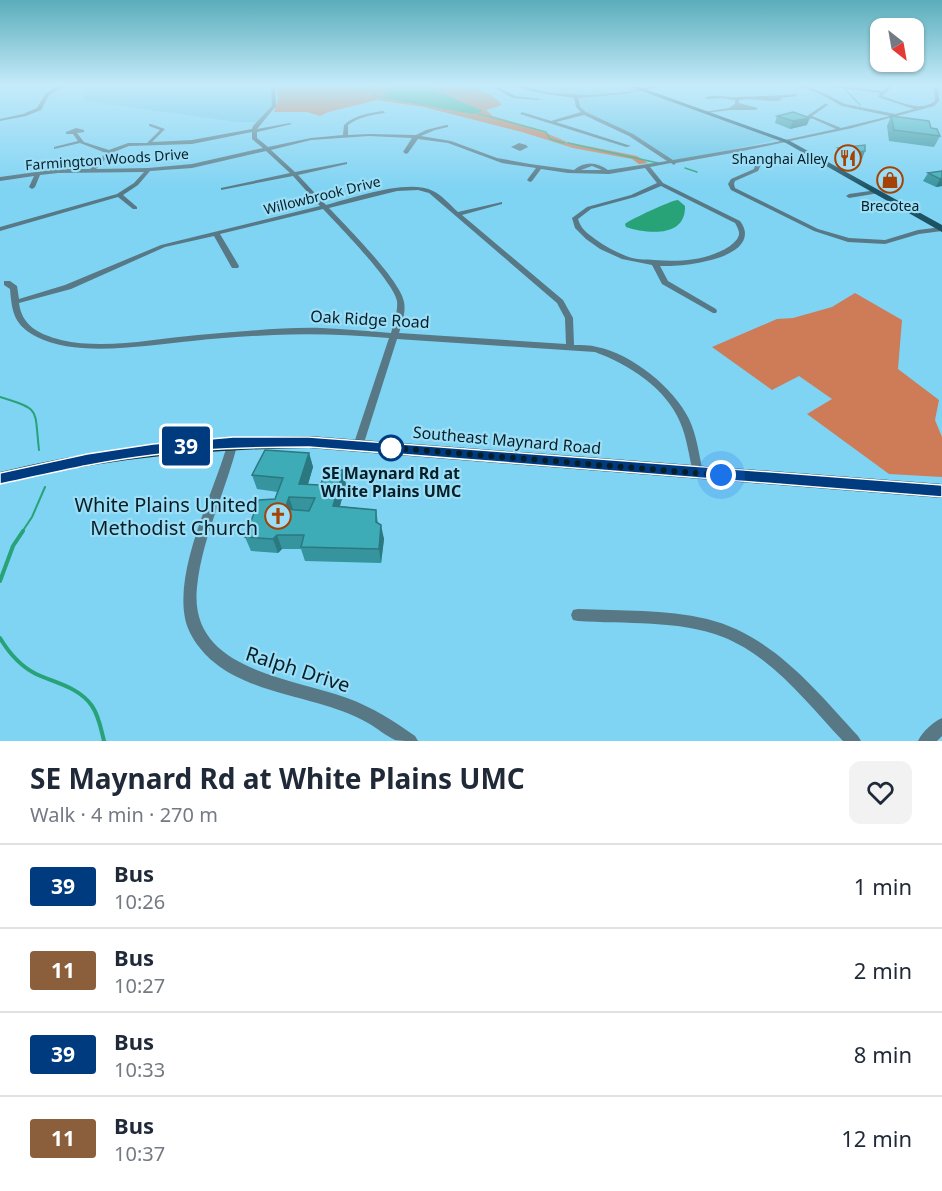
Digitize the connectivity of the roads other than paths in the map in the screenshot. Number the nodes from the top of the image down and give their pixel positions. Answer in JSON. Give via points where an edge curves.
{"nodes":[{"id":1,"x":263,"y":120,"type":"edge"},
{"id":2,"x":355,"y":120,"type":"edge"},
{"id":3,"x":543,"y":120,"type":"edge"},
{"id":4,"x":560,"y":120,"type":"edge"},
{"id":5,"x":598,"y":120,"type":"edge"},
{"id":6,"x":727,"y":120,"type":"edge"},
{"id":7,"x":820,"y":120,"type":"edge"},
{"id":8,"x":876,"y":120,"type":"edge"},
{"id":9,"x":551,"y":122,"type":"junction"},
{"id":10,"x":290,"y":124,"type":"dead end"},
{"id":11,"x":152,"y":125,"type":"dead end"},
{"id":12,"x":172,"y":126,"type":"dead end"},
{"id":13,"x":446,"y":126,"type":"dead end"},
{"id":14,"x":163,"y":129,"type":"junction"},
{"id":15,"x":840,"y":129,"type":"junction"},
{"id":16,"x":254,"y":130,"type":"junction"},
{"id":17,"x":75,"y":134,"type":"dead end"},
{"id":18,"x":345,"y":136,"type":"junction"},
{"id":19,"x":417,"y":137,"type":"junction"},
{"id":20,"x":79,"y":142,"type":"junction"},
{"id":21,"x":788,"y":142,"type":"junction"},
{"id":22,"x":149,"y":143,"type":"junction"},
{"id":23,"x":628,"y":146,"type":"dead end"},
{"id":24,"x":56,"y":148,"type":"dead end"},
{"id":25,"x":516,"y":148,"type":"dead end"},
{"id":26,"x":266,"y":150,"type":"junction"},
{"id":27,"x":732,"y":151,"type":"junction"},
{"id":28,"x":109,"y":152,"type":"junction"},
{"id":29,"x":406,"y":152,"type":"dead end"},
{"id":30,"x":740,"y":154,"type":"junction"},
{"id":31,"x":497,"y":159,"type":"junction"},
{"id":32,"x":345,"y":163,"type":"dead end"},
{"id":33,"x":675,"y":164,"type":"junction"},
{"id":34,"x":539,"y":168,"type":"junction"},
{"id":35,"x":649,"y":168,"type":"junction"},
{"id":36,"x":92,"y":170,"type":"junction"},
{"id":37,"x":148,"y":170,"type":"junction"},
{"id":38,"x":38,"y":174,"type":"junction"},
{"id":39,"x":294,"y":174,"type":"junction"},
{"id":40,"x":0,"y":179,"type":"edge"},
{"id":41,"x":530,"y":180,"type":"dead end"},
{"id":42,"x":661,"y":184,"type":"junction"},
{"id":43,"x":32,"y":187,"type":"dead end"},
{"id":44,"x":223,"y":189,"type":"dead end"},
{"id":45,"x":877,"y":192,"type":"junction"},
{"id":46,"x":119,"y":195,"type":"junction"},
{"id":47,"x":849,"y":196,"type":"dead end"},
{"id":48,"x":500,"y":203,"type":"dead end"},
{"id":49,"x":324,"y":207,"type":"junction"},
{"id":50,"x":135,"y":208,"type":"dead end"},
{"id":51,"x":458,"y":214,"type":"junction"},
{"id":52,"x":46,"y":216,"type":"junction"},
{"id":53,"x":44,"y":225,"type":"dead end"},
{"id":54,"x":0,"y":229,"type":"edge"},
{"id":55,"x":942,"y":229,"type":"edge"},
{"id":56,"x":216,"y":233,"type":"junction"},
{"id":57,"x":654,"y":262,"type":"junction"},
{"id":58,"x":235,"y":266,"type":"dead end"},
{"id":59,"x":7,"y":283,"type":"dead end"},
{"id":60,"x":15,"y":302,"type":"junction"},
{"id":61,"x":713,"y":311,"type":"dead end"},
{"id":62,"x":394,"y":335,"type":"junction"},
{"id":63,"x":570,"y":347,"type":"junction"},
{"id":64,"x":233,"y":442,"type":"junction"},
{"id":65,"x":358,"y":446,"type":"junction"},
{"id":66,"x":698,"y":473,"type":"junction"},
{"id":67,"x":0,"y":478,"type":"edge"},
{"id":68,"x":942,"y":491,"type":"edge"},
{"id":69,"x":578,"y":615,"type":"dead end"},
{"id":70,"x":942,"y":726,"type":"edge"},
{"id":71,"x":410,"y":741,"type":"edge"},
{"id":72,"x":853,"y":741,"type":"edge"},
{"id":73,"x":926,"y":741,"type":"edge"}],
"edges":[{"from":1,"to":16,"type":"street"},
{"from":2,"to":18,"type":"street","via":[[346,125]]},
{"from":3,"to":9,"type":"street"},
{"from":4,"to":9,"type":"street"},
{"from":5,"to":33,"type":"street","via":[[631,135]]},
{"from":6,"to":21,"type":"main road"},
{"from":7,"to":15,"type":"street"},
{"from":8,"to":15,"type":"street"},
{"from":9,"to":23,"type":"street"},
{"from":10,"to":16,"type":"street"},
{"from":11,"to":14,"type":"street"},
{"from":12,"to":14,"type":"street"},
{"from":13,"to":19,"type":"street"},
{"from":14,"to":22,"type":"street"},
{"from":15,"to":21,"type":"street"},
{"from":16,"to":22,"type":"street","via":[[192,142]]},
{"from":16,"to":26,"type":"street","via":[[254,138]]},
{"from":17,"to":20,"type":"street"},
{"from":18,"to":19,"type":"street","name":"Farmington Woods Drive"},
{"from":18,"to":26,"type":"street","name":"Farmington Woods Drive"},
{"from":19,"to":29,"type":"street"},
{"from":19,"to":31,"type":"street","name":"Farmington Woods Drive","via":[[458,144]]},
{"from":20,"to":24,"type":"street"},
{"from":20,"to":28,"type":"street"},
{"from":21,"to":27,"type":"street","name":"Farmington Woods Drive"},
{"from":21,"to":30,"type":"street","name":"Farmington Woods Drive"},
{"from":21,"to":45,"type":"main road"},
{"from":22,"to":28,"type":"street"},
{"from":25,"to":31,"type":"street"},
{"from":26,"to":37,"type":"street","name":"Farmington Woods Drive","via":[[199,165]]},
{"from":26,"to":39,"type":"street"},
{"from":27,"to":30,"type":"street"},
{"from":27,"to":33,"type":"street","name":"Farmington Woods Drive"},
{"from":28,"to":36,"type":"street"},
{"from":30,"to":33,"type":"street","name":"Farmington Woods Drive"},
{"from":30,"to":55,"type":"street","via":[[756,162],[758,168],[733,180],[733,189],[823,233],[879,243]]},
{"from":31,"to":34,"type":"street","name":"Farmington Woods Drive"},
{"from":32,"to":39,"type":"street"},
{"from":33,"to":35,"type":"street","name":"Farmington Woods Drive"},
{"from":34,"to":35,"type":"street","name":"Farmington Woods Drive","via":[[607,172]]},
{"from":34,"to":41,"type":"street"},
{"from":35,"to":42,"type":"street"},
{"from":36,"to":37,"type":"street","name":"Farmington Woods Drive"},
{"from":36,"to":38,"type":"street","name":"Farmington Woods Drive"},
{"from":37,"to":46,"type":"street"},
{"from":38,"to":40,"type":"street","name":"Farmington Woods Drive"},
{"from":38,"to":43,"type":"street"},
{"from":39,"to":44,"type":"street"},
{"from":39,"to":49,"type":"street"},
{"from":42,"to":57,"type":"street","via":[[589,208],[575,218],[581,231],[608,250]]},
{"from":42,"to":57,"type":"street","via":[[729,216],[738,222],[742,232],[739,243],[731,249],[690,262]]},
{"from":45,"to":47,"type":"street"},
{"from":45,"to":55,"type":"main road"},
{"from":46,"to":50,"type":"street"},
{"from":46,"to":52,"type":"street"},
{"from":48,"to":51,"type":"street"},
{"from":49,"to":51,"type":"street","name":"Willowbrook Drive","via":[[413,187],[431,192]]},
{"from":49,"to":56,"type":"street","name":"Willowbrook Drive"},
{"from":49,"to":62,"type":"street","via":[[399,293],[402,308]]},
{"from":51,"to":63,"type":"street","name":"Willowbrook Drive","via":[[560,302],[569,318]]},
{"from":52,"to":53,"type":"street"},
{"from":52,"to":54,"type":"street"},
{"from":56,"to":58,"type":"street"},
{"from":56,"to":60,"type":"street","name":"Willowbrook Drive","via":[[152,250],[68,287]]},
{"from":57,"to":61,"type":"street","via":[[665,282]]},
{"from":59,"to":60,"type":"street","name":"Oak Ridge Road","via":[[14,288]]},
{"from":60,"to":62,"type":"street","name":"Oak Ridge Road","via":[[20,321],[30,330],[53,340],[80,344],[116,345],[302,331]]},
{"from":62,"to":63,"type":"street","name":"Oak Ridge Road"},
{"from":62,"to":65,"type":"street"},
{"from":63,"to":66,"type":"street","name":"Oak Ridge Road","via":[[596,349],[620,358],[672,401],[687,426]]},
{"from":64,"to":65,"type":"main road","name":"Southeast Maynard Road"},
{"from":64,"to":67,"type":"main road","name":"Southeast Maynard Road","via":[[105,456]]},
{"from":64,"to":71,"type":"street","name":"Ralph Drive","via":[[190,591],[190,611],[202,642],[223,663],[244,673],[348,705]]},
{"from":65,"to":66,"type":"main road","name":"Southeast Maynard Road"},
{"from":66,"to":68,"type":"main road","name":"Southeast Maynard Road"},
{"from":69,"to":72,"type":"street","via":[[692,623],[725,632],[752,645],[783,668]]},
{"from":70,"to":73,"type":"street"}]}
